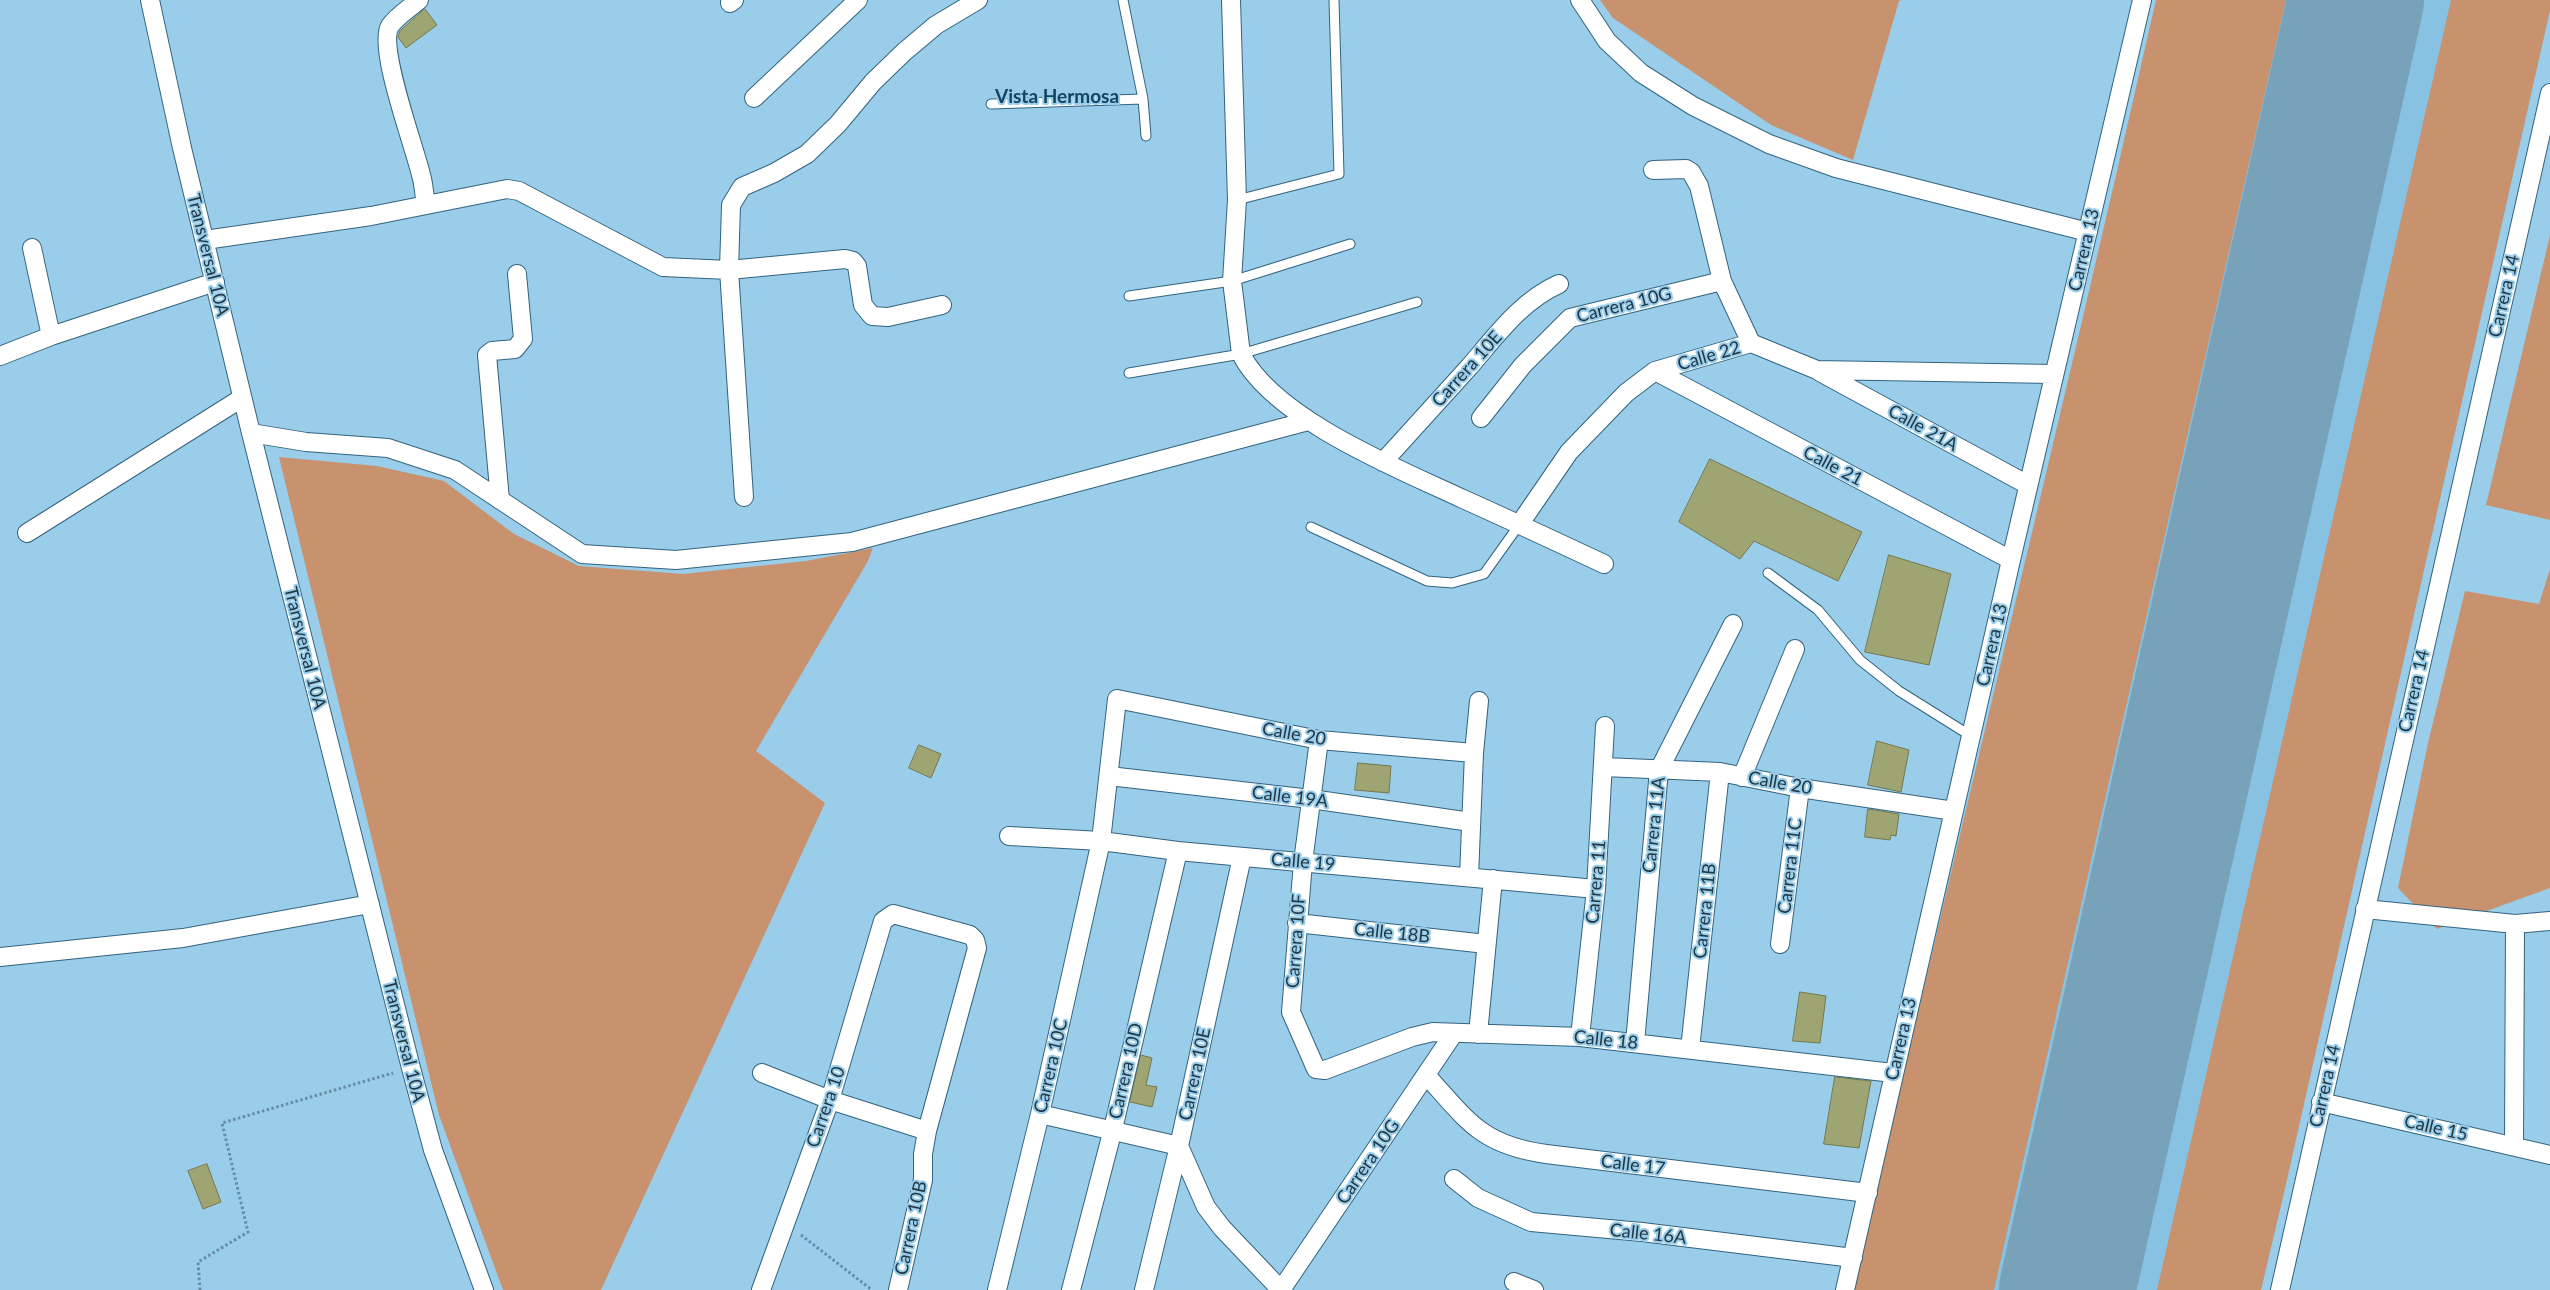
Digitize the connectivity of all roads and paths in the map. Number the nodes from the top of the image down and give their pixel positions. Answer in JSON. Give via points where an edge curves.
{"nodes":[{"id":1,"x":150,"y":0,"type":"edge"},
{"id":2,"x":419,"y":0,"type":"edge"},
{"id":3,"x":858,"y":0,"type":"edge"},
{"id":4,"x":978,"y":0,"type":"edge"},
{"id":5,"x":1123,"y":0,"type":"edge"},
{"id":6,"x":1232,"y":0,"type":"edge"},
{"id":7,"x":1334,"y":0,"type":"edge"},
{"id":8,"x":1580,"y":0,"type":"edge"},
{"id":9,"x":2142,"y":0,"type":"edge"},
{"id":10,"x":2550,"y":93,"type":"edge"},
{"id":11,"x":754,"y":98,"type":"dead end"},
{"id":12,"x":1143,"y":99,"type":"junction"},
{"id":13,"x":991,"y":104,"type":"dead end"},
{"id":14,"x":1146,"y":136,"type":"dead end"},
{"id":15,"x":1653,"y":170,"type":"dead end"},
{"id":16,"x":1237,"y":200,"type":"junction"},
{"id":17,"x":426,"y":205,"type":"junction"},
{"id":18,"x":2088,"y":232,"type":"junction"},
{"id":19,"x":205,"y":240,"type":"junction"},
{"id":20,"x":1350,"y":244,"type":"dead end"},
{"id":21,"x":32,"y":248,"type":"dead end"},
{"id":22,"x":729,"y":270,"type":"junction"},
{"id":23,"x":517,"y":274,"type":"dead end"},
{"id":24,"x":1722,"y":280,"type":"junction"},
{"id":25,"x":1232,"y":281,"type":"junction"},
{"id":26,"x":215,"y":282,"type":"junction"},
{"id":27,"x":1559,"y":284,"type":"dead end"},
{"id":28,"x":1129,"y":296,"type":"dead end"},
{"id":29,"x":1418,"y":302,"type":"dead end"},
{"id":30,"x":942,"y":304,"type":"dead end"},
{"id":31,"x":51,"y":336,"type":"junction"},
{"id":32,"x":1751,"y":343,"type":"junction"},
{"id":33,"x":1241,"y":354,"type":"junction"},
{"id":34,"x":0,"y":356,"type":"edge"},
{"id":35,"x":1817,"y":370,"type":"junction"},
{"id":36,"x":1655,"y":371,"type":"junction"},
{"id":37,"x":1128,"y":373,"type":"dead end"},
{"id":38,"x":2054,"y":374,"type":"junction"},
{"id":39,"x":242,"y":398,"type":"junction"},
{"id":40,"x":1481,"y":418,"type":"dead end"},
{"id":41,"x":1308,"y":421,"type":"junction"},
{"id":42,"x":250,"y":433,"type":"junction"},
{"id":43,"x":1383,"y":462,"type":"junction"},
{"id":44,"x":2028,"y":485,"type":"junction"},
{"id":45,"x":744,"y":497,"type":"dead end"},
{"id":46,"x":500,"y":500,"type":"junction"},
{"id":47,"x":1519,"y":524,"type":"junction"},
{"id":48,"x":1311,"y":527,"type":"dead end"},
{"id":49,"x":27,"y":533,"type":"dead end"},
{"id":50,"x":2011,"y":560,"type":"junction"},
{"id":51,"x":1604,"y":564,"type":"dead end"},
{"id":52,"x":1768,"y":573,"type":"dead end"},
{"id":53,"x":1733,"y":624,"type":"dead end"},
{"id":54,"x":1795,"y":649,"type":"dead end"},
{"id":55,"x":1117,"y":699,"type":"joint"},
{"id":56,"x":1479,"y":701,"type":"dead end"},
{"id":57,"x":1605,"y":726,"type":"dead end"},
{"id":58,"x":1971,"y":736,"type":"junction"},
{"id":59,"x":1319,"y":740,"type":"junction"},
{"id":60,"x":1474,"y":753,"type":"junction"},
{"id":61,"x":1604,"y":767,"type":"junction"},
{"id":62,"x":1660,"y":770,"type":"junction"},
{"id":63,"x":1720,"y":772,"type":"junction"},
{"id":64,"x":1109,"y":776,"type":"junction"},
{"id":65,"x":1742,"y":776,"type":"junction"},
{"id":66,"x":1800,"y":788,"type":"junction"},
{"id":67,"x":1311,"y":799,"type":"junction"},
{"id":68,"x":1954,"y":811,"type":"junction"},
{"id":69,"x":1471,"y":822,"type":"junction"},
{"id":70,"x":1009,"y":836,"type":"dead end"},
{"id":71,"x":1102,"y":841,"type":"junction"},
{"id":72,"x":1178,"y":851,"type":"junction"},
{"id":73,"x":1242,"y":857,"type":"junction"},
{"id":74,"x":1303,"y":862,"type":"junction"},
{"id":75,"x":1469,"y":877,"type":"junction"},
{"id":76,"x":1492,"y":879,"type":"junction"},
{"id":77,"x":1596,"y":889,"type":"junction"},
{"id":78,"x":370,"y":904,"type":"junction"},
{"id":79,"x":2365,"y":909,"type":"junction"},
{"id":80,"x":2550,"y":921,"type":"edge"},
{"id":81,"x":883,"y":922,"type":"joint"},
{"id":82,"x":1297,"y":923,"type":"junction"},
{"id":83,"x":2515,"y":924,"type":"junction"},
{"id":84,"x":1486,"y":944,"type":"junction"},
{"id":85,"x":1780,"y":944,"type":"dead end"},
{"id":86,"x":0,"y":957,"type":"edge"},
{"id":87,"x":1454,"y":1033,"type":"junction"},
{"id":88,"x":1478,"y":1034,"type":"junction"},
{"id":89,"x":1580,"y":1037,"type":"junction"},
{"id":90,"x":1635,"y":1043,"type":"junction"},
{"id":91,"x":1690,"y":1049,"type":"junction"},
{"id":92,"x":411,"y":1068,"type":"junction"},
{"id":93,"x":1325,"y":1070,"type":"joint"},
{"id":94,"x":762,"y":1073,"type":"dead end"},
{"id":95,"x":1893,"y":1073,"type":"junction"},
{"id":96,"x":1426,"y":1075,"type":"junction"},
{"id":97,"x":830,"y":1100,"type":"junction"},
{"id":98,"x":2321,"y":1102,"type":"junction"},
{"id":99,"x":1040,"y":1114,"type":"junction"},
{"id":100,"x":1113,"y":1129,"type":"junction"},
{"id":101,"x":927,"y":1131,"type":"junction"},
{"id":102,"x":1179,"y":1146,"type":"junction"},
{"id":103,"x":2514,"y":1146,"type":"junction"},
{"id":104,"x":2550,"y":1155,"type":"edge"},
{"id":105,"x":1454,"y":1179,"type":"dead end"},
{"id":106,"x":1868,"y":1193,"type":"junction"},
{"id":107,"x":785,"y":1223,"type":"junction"},
{"id":108,"x":1853,"y":1258,"type":"junction"},
{"id":109,"x":1514,"y":1282,"type":"dead end"},
{"id":110,"x":200,"y":1290,"type":"edge"},
{"id":111,"x":484,"y":1290,"type":"edge"},
{"id":112,"x":761,"y":1290,"type":"edge"},
{"id":113,"x":872,"y":1290,"type":"edge"},
{"id":114,"x":898,"y":1290,"type":"edge"},
{"id":115,"x":996,"y":1290,"type":"edge"},
{"id":116,"x":1071,"y":1290,"type":"edge"},
{"id":117,"x":1144,"y":1290,"type":"edge"},
{"id":118,"x":1281,"y":1290,"type":"edge"},
{"id":119,"x":1534,"y":1290,"type":"edge"},
{"id":120,"x":1845,"y":1290,"type":"edge"},
{"id":121,"x":2280,"y":1290,"type":"edge"}],
"edges":[{"from":1,"to":19,"type":"street","name":"Transversal 10A"},
{"from":2,"to":17,"type":"street","via":[[390,26],[387,38],[393,76],[421,175]]},
{"from":3,"to":11,"type":"street"},
{"from":4,"to":22,"type":"street","via":[[936,25],[904,52],[807,154],[742,187],[733,200],[729,215]]},
{"from":5,"to":12,"type":"lane"},
{"from":6,"to":16,"type":"street"},
{"from":7,"to":16,"type":"lane","via":[[1339,174]]},
{"from":8,"to":18,"type":"street","via":[[1608,42],[1641,73],[1692,106],[1769,144],[1836,168]]},
{"from":9,"to":18,"type":"street","name":"Carrera 13"},
{"from":10,"to":79,"type":"street","name":"Carrera 14"},
{"from":12,"to":13,"type":"lane"},
{"from":12,"to":14,"type":"lane"},
{"from":15,"to":24,"type":"street","via":[[1686,169],[1694,177]]},
{"from":16,"to":25,"type":"street"},
{"from":17,"to":19,"type":"street"},
{"from":17,"to":22,"type":"street","via":[[493,191],[519,191],[663,267]]},
{"from":18,"to":38,"type":"street","name":"Carrera 13"},
{"from":19,"to":26,"type":"street","name":"Transversal 10A"},
{"from":20,"to":25,"type":"lane"},
{"from":21,"to":31,"type":"street"},
{"from":22,"to":30,"type":"street","via":[[846,259],[857,266],[863,305],[872,316],[888,316]]},
{"from":22,"to":45,"type":"street"},
{"from":23,"to":46,"type":"street","via":[[523,339],[515,349],[492,351],[487,355]]},
{"from":24,"to":32,"type":"street"},
{"from":24,"to":40,"type":"street","name":"Carrera 10G","via":[[1570,318],[1523,365]]},
{"from":25,"to":28,"type":"lane"},
{"from":25,"to":33,"type":"street"},
{"from":26,"to":31,"type":"street"},
{"from":26,"to":39,"type":"street","name":"Transversal 10A"},
{"from":27,"to":43,"type":"street","name":"Carrera 10E","via":[[1548,288],[1524,307]]},
{"from":29,"to":33,"type":"lane"},
{"from":31,"to":34,"type":"street"},
{"from":32,"to":35,"type":"street","name":"Calle 22"},
{"from":32,"to":36,"type":"street","name":"Calle 22"},
{"from":33,"to":37,"type":"lane"},
{"from":33,"to":41,"type":"street","via":[[1246,364],[1270,389]]},
{"from":35,"to":38,"type":"street","name":"Calle 22"},
{"from":35,"to":44,"type":"street","name":"Calle 21A"},
{"from":36,"to":47,"type":"street","name":"Calle 22","via":[[1626,393],[1569,452]]},
{"from":36,"to":50,"type":"street","name":"Calle 21"},
{"from":38,"to":44,"type":"street","name":"Carrera 13"},
{"from":39,"to":42,"type":"street","name":"Transversal 10A"},
{"from":39,"to":49,"type":"street"},
{"from":41,"to":43,"type":"street"},
{"from":41,"to":46,"type":"street","via":[[852,542],[676,560],[582,554]]},
{"from":42,"to":46,"type":"street","via":[[306,442],[388,448],[456,470]]},
{"from":42,"to":78,"type":"street","name":"Transversal 10A"},
{"from":43,"to":47,"type":"street"},
{"from":44,"to":50,"type":"street","name":"Carrera 13"},
{"from":47,"to":48,"type":"lane","via":[[1484,574],[1452,583],[1427,581]]},
{"from":47,"to":51,"type":"street"},
{"from":50,"to":58,"type":"street","name":"Carrera 13"},
{"from":52,"to":58,"type":"lane","via":[[1818,610],[1860,660],[1899,691]]},
{"from":53,"to":62,"type":"street","name":"Carrera 11A"},
{"from":54,"to":65,"type":"street"},
{"from":55,"to":59,"type":"street","name":"Calle 20"},
{"from":55,"to":64,"type":"street","name":"Carrera 10C"},
{"from":56,"to":60,"type":"street"},
{"from":57,"to":61,"type":"street","name":"Carrera 11"},
{"from":58,"to":68,"type":"street","name":"Carrera 13"},
{"from":59,"to":60,"type":"street","name":"Calle 20"},
{"from":59,"to":67,"type":"street","name":"Carrera 10F"},
{"from":60,"to":69,"type":"street"},
{"from":61,"to":62,"type":"street","name":"Calle 20"},
{"from":61,"to":77,"type":"street","name":"Carrera 11"},
{"from":62,"to":63,"type":"street","name":"Calle 20"},
{"from":62,"to":90,"type":"street","name":"Carrera 11A"},
{"from":63,"to":65,"type":"street","name":"Calle 20"},
{"from":63,"to":91,"type":"street","name":"Carrera 11B"},
{"from":64,"to":67,"type":"street","name":"Calle 19A"},
{"from":64,"to":71,"type":"street","name":"Carrera 10C"},
{"from":65,"to":66,"type":"street","name":"Calle 20"},
{"from":66,"to":68,"type":"street","name":"Calle 20"},
{"from":66,"to":85,"type":"street","name":"Carrera 11C"},
{"from":67,"to":69,"type":"street","name":"Calle 19A"},
{"from":67,"to":74,"type":"street","name":"Carrera 10F"},
{"from":68,"to":95,"type":"street","name":"Carrera 13"},
{"from":69,"to":75,"type":"street"},
{"from":70,"to":71,"type":"street","name":"Calle 19"},
{"from":71,"to":72,"type":"street","name":"Calle 19"},
{"from":71,"to":99,"type":"street","name":"Carrera 10C"},
{"from":72,"to":73,"type":"street","name":"Calle 19"},
{"from":72,"to":100,"type":"street","name":"Carrera 10D"},
{"from":73,"to":74,"type":"street","name":"Calle 19"},
{"from":73,"to":102,"type":"street","name":"Carrera 10E"},
{"from":74,"to":75,"type":"street","name":"Calle 19"},
{"from":74,"to":82,"type":"street","name":"Carrera 10F"},
{"from":75,"to":76,"type":"street","name":"Calle 19"},
{"from":76,"to":77,"type":"street","name":"Calle 19"},
{"from":76,"to":84,"type":"street"},
{"from":77,"to":89,"type":"street","name":"Carrera 11"},
{"from":78,"to":86,"type":"street","via":[[193,936]]},
{"from":78,"to":92,"type":"street","name":"Transversal 10A"},
{"from":79,"to":83,"type":"street"},
{"from":79,"to":98,"type":"street","name":"Carrera 14"},
{"from":80,"to":83,"type":"street"},
{"from":81,"to":97,"type":"street","name":"Carrera 10"},
{"from":81,"to":101,"type":"street","name":"Carrera 10B","via":[[893,914],[970,935],[977,948]]},
{"from":82,"to":84,"type":"street","name":"Calle 18B"},
{"from":82,"to":93,"type":"street","name":"Carrera 10F","via":[[1291,1012],[1314,1067]]},
{"from":83,"to":103,"type":"street"},
{"from":84,"to":88,"type":"street"},
{"from":87,"to":88,"type":"street","name":"Calle 18"},
{"from":87,"to":93,"type":"street","name":"Calle 18","via":[[1421,1034]]},
{"from":87,"to":96,"type":"street","name":"Carrera 10G"},
{"from":88,"to":89,"type":"street","name":"Calle 18"},
{"from":89,"to":90,"type":"street","name":"Calle 18"},
{"from":90,"to":91,"type":"street","name":"Calle 18"},
{"from":91,"to":95,"type":"street","name":"Calle 18"},
{"from":92,"to":110,"type":"path","via":[[222,1123],[248,1232],[198,1262]]},
{"from":92,"to":111,"type":"street","name":"Transversal 10A","via":[[432,1150]]},
{"from":94,"to":97,"type":"street"},
{"from":95,"to":106,"type":"street","name":"Carrera 13"},
{"from":96,"to":106,"type":"street","name":"Calle 17","via":[[1483,1134],[1506,1146],[1546,1154]]},
{"from":96,"to":118,"type":"street","name":"Carrera 10G"},
{"from":97,"to":101,"type":"street"},
{"from":97,"to":107,"type":"street","name":"Carrera 10"},
{"from":98,"to":103,"type":"street","name":"Calle 15"},
{"from":98,"to":121,"type":"street","name":"Carrera 14"},
{"from":99,"to":100,"type":"street"},
{"from":99,"to":115,"type":"street","name":"Carrera 10C"},
{"from":100,"to":102,"type":"street"},
{"from":100,"to":116,"type":"street","name":"Carrera 10D"},
{"from":101,"to":114,"type":"street","name":"Carrera 10B","via":[[923,1180]]},
{"from":102,"to":117,"type":"street","name":"Carrera 10E"},
{"from":102,"to":118,"type":"street","via":[[1206,1207]]},
{"from":103,"to":104,"type":"street","name":"Calle 15"},
{"from":105,"to":108,"type":"street","name":"Calle 16A","via":[[1478,1198],[1531,1222]]},
{"from":106,"to":108,"type":"street","name":"Carrera 13"},
{"from":107,"to":112,"type":"street","name":"Carrera 10"},
{"from":107,"to":113,"type":"path"},
{"from":108,"to":120,"type":"street","name":"Carrera 13"},
{"from":109,"to":119,"type":"street"}]}
